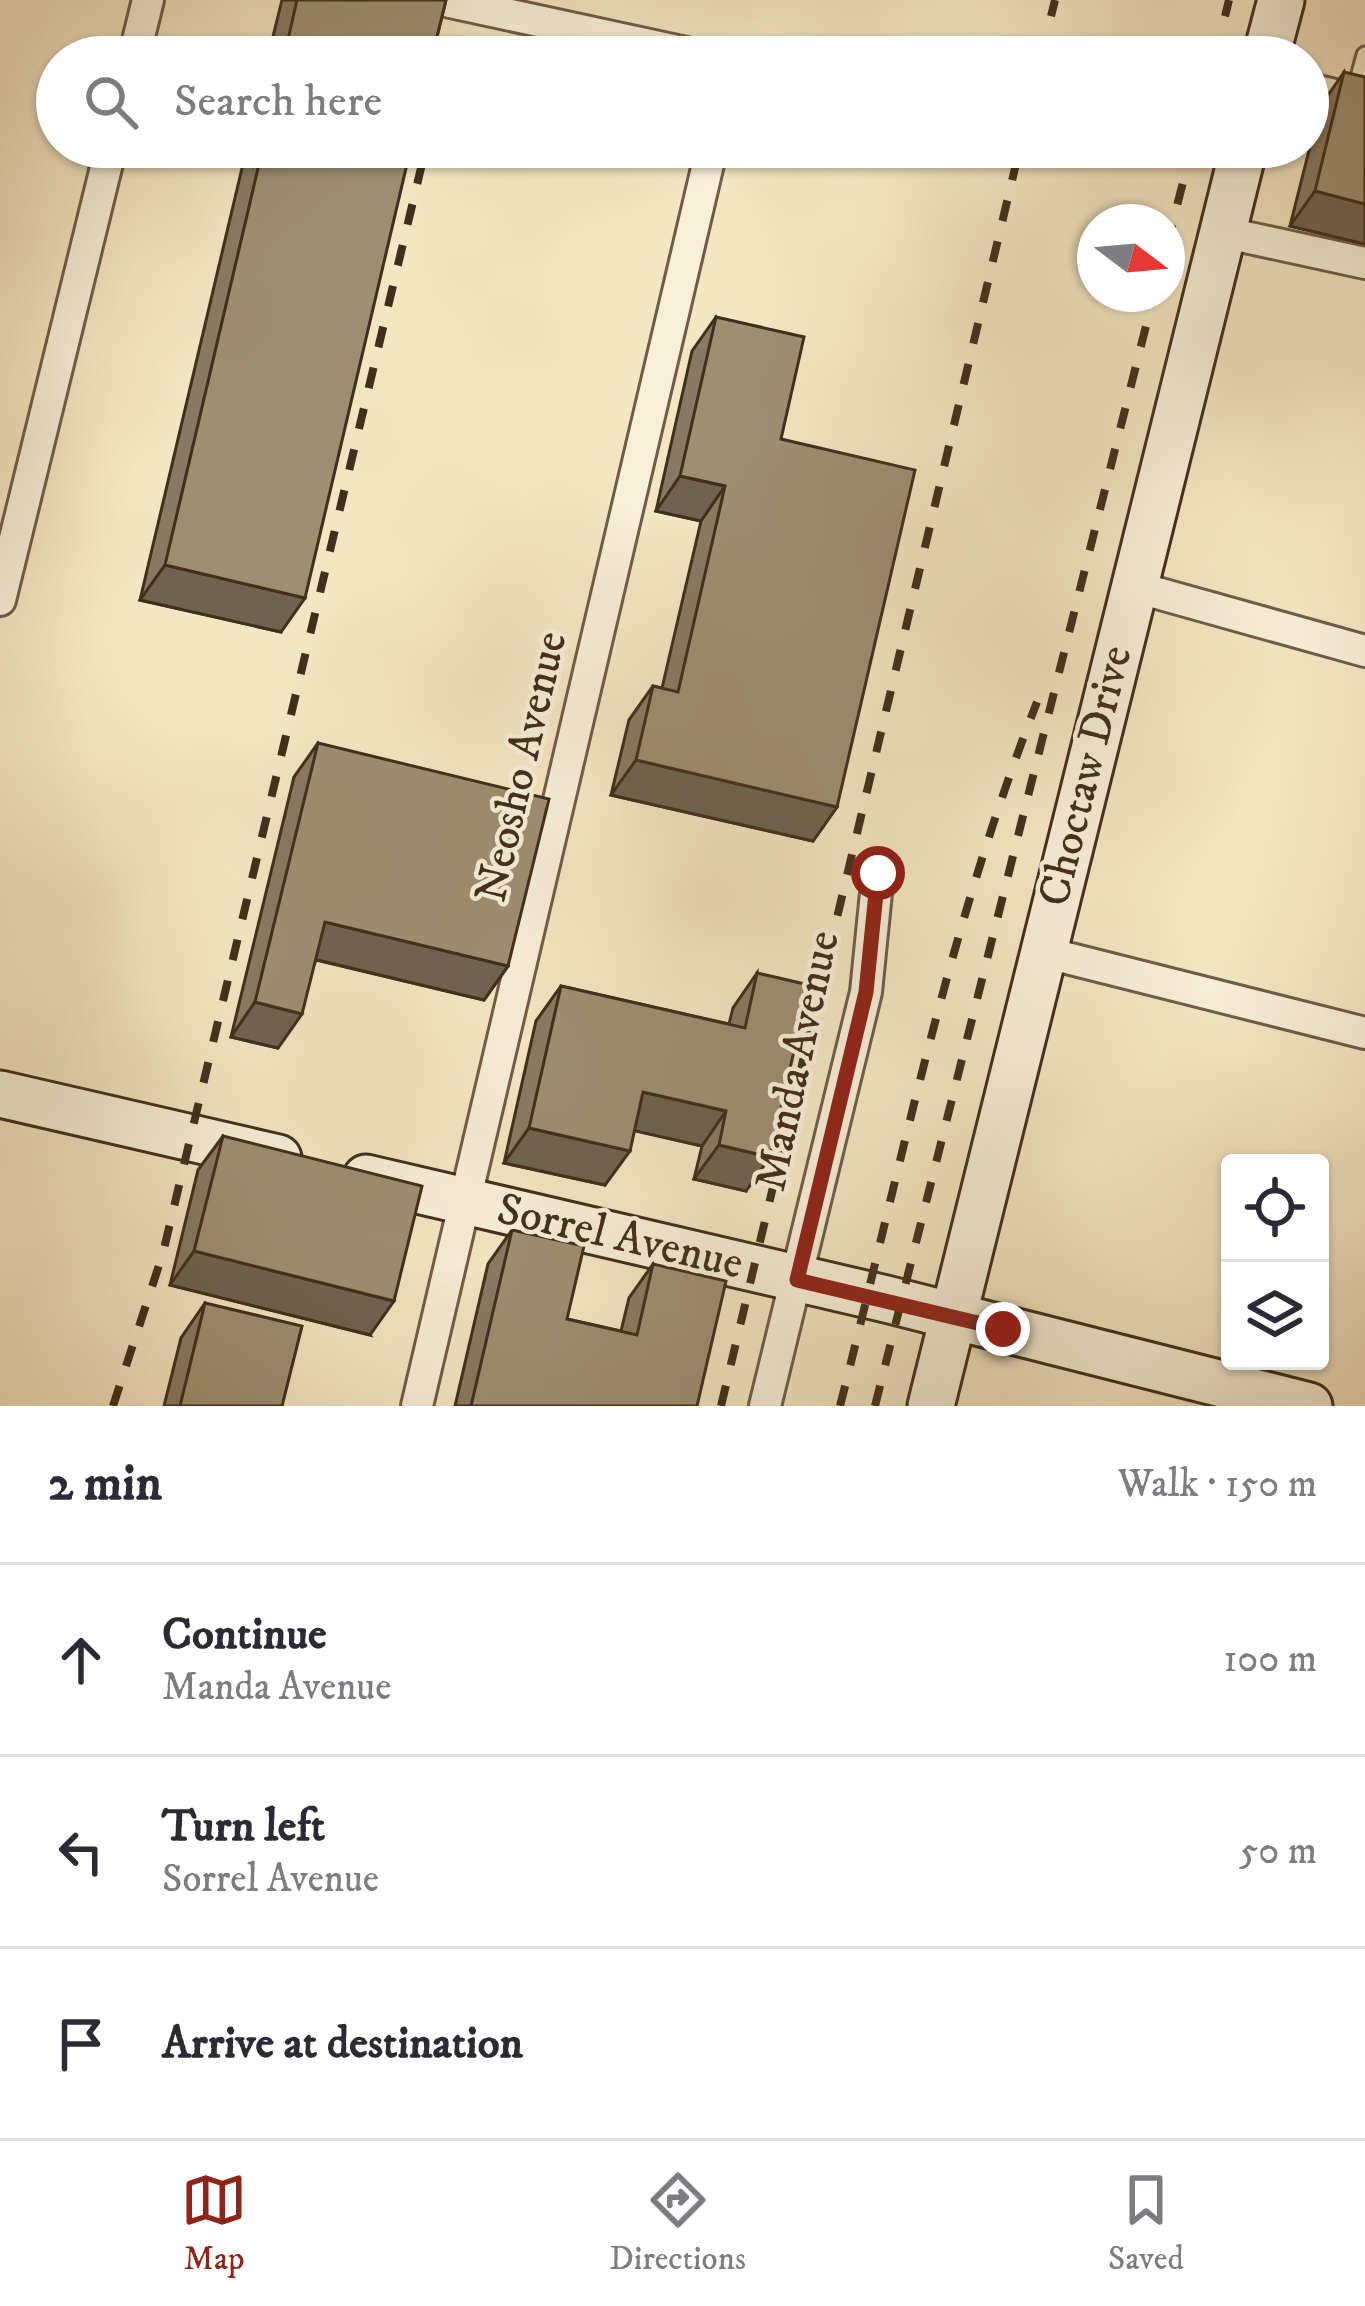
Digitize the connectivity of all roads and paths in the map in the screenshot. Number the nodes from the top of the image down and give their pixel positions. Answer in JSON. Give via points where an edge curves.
{"nodes":[{"id":1,"x":148,"y":0,"type":"edge"},
{"id":2,"x":441,"y":0,"type":"edge"},
{"id":3,"x":1281,"y":0,"type":"edge"},
{"id":4,"x":139,"y":36,"type":"edge"},
{"id":5,"x":608,"y":36,"type":"edge"},
{"id":6,"x":1272,"y":36,"type":"edge"},
{"id":7,"x":1365,"y":55,"type":"edge"},
{"id":8,"x":1329,"y":86,"type":"edge"},
{"id":9,"x":106,"y":168,"type":"edge"},
{"id":10,"x":707,"y":168,"type":"edge"},
{"id":11,"x":1239,"y":168,"type":"edge"},
{"id":12,"x":1222,"y":232,"type":"junction"},
{"id":13,"x":1365,"y":263,"type":"edge"},
{"id":14,"x":1132,"y":586,"type":"junction"},
{"id":15,"x":0,"y":600,"type":"edge"},
{"id":16,"x":1365,"y":651,"type":"edge"},
{"id":17,"x":878,"y":873,"type":"dead end"},
{"id":18,"x":1043,"y":952,"type":"junction"},
{"id":19,"x":1365,"y":1033,"type":"edge"},
{"id":20,"x":0,"y":1094,"type":"edge"},
{"id":21,"x":467,"y":1201,"type":"junction"},
{"id":22,"x":797,"y":1280,"type":"junction"},
{"id":23,"x":953,"y":1315,"type":"junction"},
{"id":24,"x":417,"y":1406,"type":"edge"},
{"id":25,"x":765,"y":1406,"type":"edge"},
{"id":26,"x":931,"y":1406,"type":"edge"},
{"id":27,"x":1309,"y":1406,"type":"edge"}],
"edges":[{"from":1,"to":4,"type":"street"},
{"from":2,"to":5,"type":"street"},
{"from":3,"to":6,"type":"main road"},
{"from":7,"to":8,"type":"lane","via":[[1355,92]]},
{"from":9,"to":15,"type":"street"},
{"from":10,"to":21,"type":"street","name":"Neosho Avenue"},
{"from":11,"to":12,"type":"main road","name":"Choctaw Drive"},
{"from":12,"to":13,"type":"street"},
{"from":12,"to":14,"type":"main road","name":"Choctaw Drive"},
{"from":14,"to":16,"type":"street"},
{"from":14,"to":18,"type":"main road","name":"Choctaw Drive"},
{"from":17,"to":22,"type":"street","name":"Manda Avenue","via":[[866,992]]},
{"from":18,"to":19,"type":"street"},
{"from":18,"to":23,"type":"main road","name":"Choctaw Drive"},
{"from":20,"to":21,"type":"main road","name":"Sorrel Avenue"},
{"from":21,"to":22,"type":"main road","name":"Sorrel Avenue"},
{"from":21,"to":24,"type":"street","name":"Neosho Avenue"},
{"from":22,"to":23,"type":"main road","name":"Sorrel Avenue"},
{"from":22,"to":25,"type":"street","name":"Manda Avenue"},
{"from":23,"to":26,"type":"main road","name":"Choctaw Drive"},
{"from":23,"to":27,"type":"main road","name":"Sorrel Avenue"}]}
